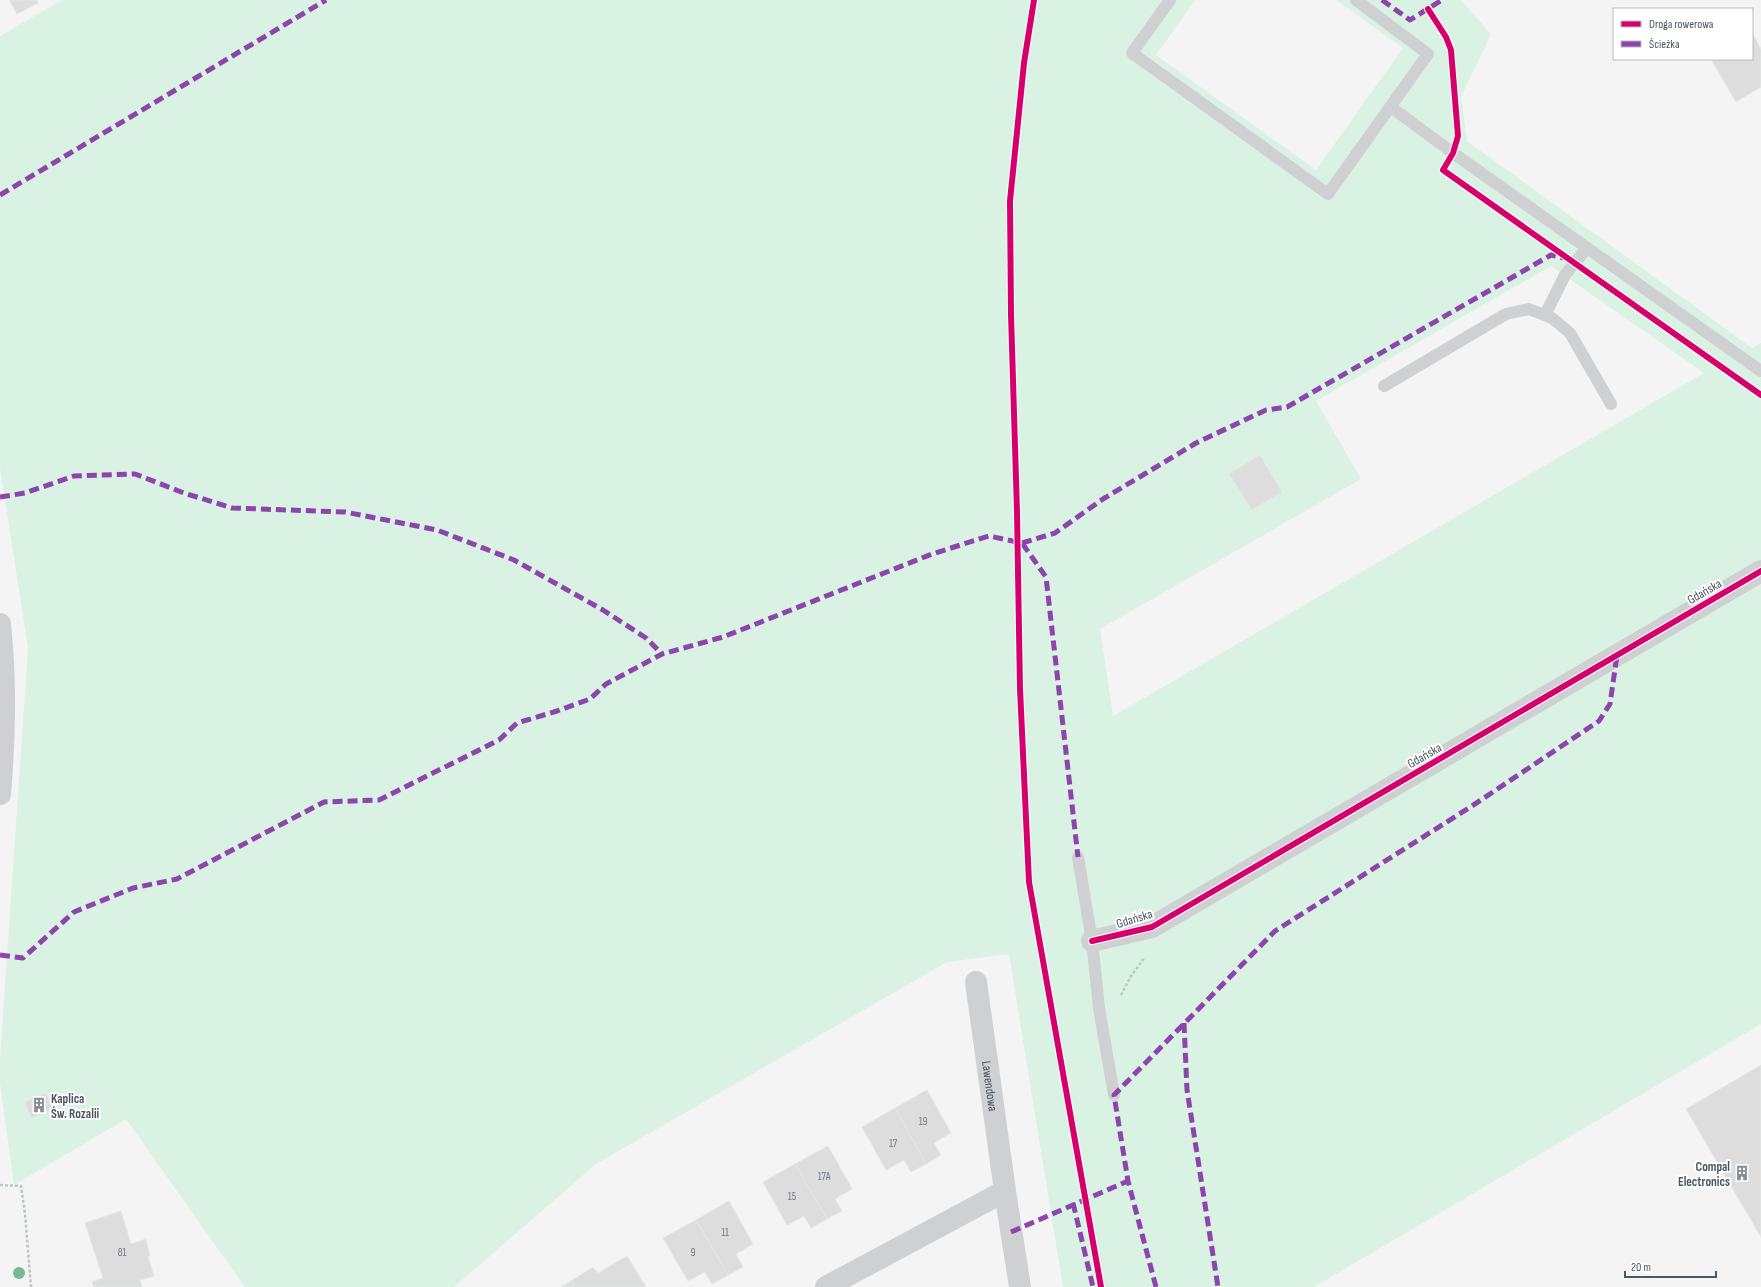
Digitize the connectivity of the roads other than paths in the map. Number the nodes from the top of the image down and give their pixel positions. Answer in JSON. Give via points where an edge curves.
{"nodes":[{"id":1,"x":1170,"y":0,"type":"edge"},
{"id":2,"x":1356,"y":0,"type":"edge"},
{"id":3,"x":1391,"y":108,"type":"junction"},
{"id":4,"x":1587,"y":248,"type":"junction"},
{"id":5,"x":1545,"y":316,"type":"junction"},
{"id":6,"x":1761,"y":371,"type":"edge"},
{"id":7,"x":1384,"y":386,"type":"dead end"},
{"id":8,"x":1611,"y":404,"type":"dead end"},
{"id":9,"x":1761,"y":571,"type":"edge"},
{"id":10,"x":0,"y":624,"type":"edge"},
{"id":11,"x":2,"y":665,"type":"edge"},
{"id":12,"x":2,"y":752,"type":"edge"},
{"id":13,"x":0,"y":794,"type":"edge"},
{"id":14,"x":1078,"y":857,"type":"dead end"},
{"id":15,"x":1092,"y":941,"type":"junction"},
{"id":16,"x":976,"y":982,"type":"dead end"},
{"id":17,"x":1114,"y":1095,"type":"dead end"},
{"id":18,"x":1005,"y":1191,"type":"junction"},
{"id":19,"x":826,"y":1287,"type":"edge"},
{"id":20,"x":1020,"y":1287,"type":"edge"}],
"edges":[{"from":1,"to":3,"type":"lane","via":[[1132,53],[1328,194]]},
{"from":2,"to":3,"type":"lane","via":[[1428,54]]},
{"from":3,"to":4,"type":"lane"},
{"from":4,"to":5,"type":"lane","via":[[1565,275]]},
{"from":4,"to":6,"type":"lane"},
{"from":5,"to":7,"type":"lane","via":[[1529,310],[1506,314]]},
{"from":5,"to":8,"type":"lane","via":[[1552,318],[1570,334]]},
{"from":9,"to":15,"type":"street","name":"Gdańska","via":[[1152,927]]},
{"from":10,"to":11,"type":"street"},
{"from":11,"to":12,"type":"street"},
{"from":12,"to":13,"type":"street"},
{"from":14,"to":15,"type":"lane"},
{"from":15,"to":17,"type":"lane","via":[[1099,1008]]},
{"from":16,"to":18,"type":"street","name":"Lawendowa"},
{"from":18,"to":19,"type":"street"},
{"from":18,"to":20,"type":"street","name":"Lawendowa"}]}
